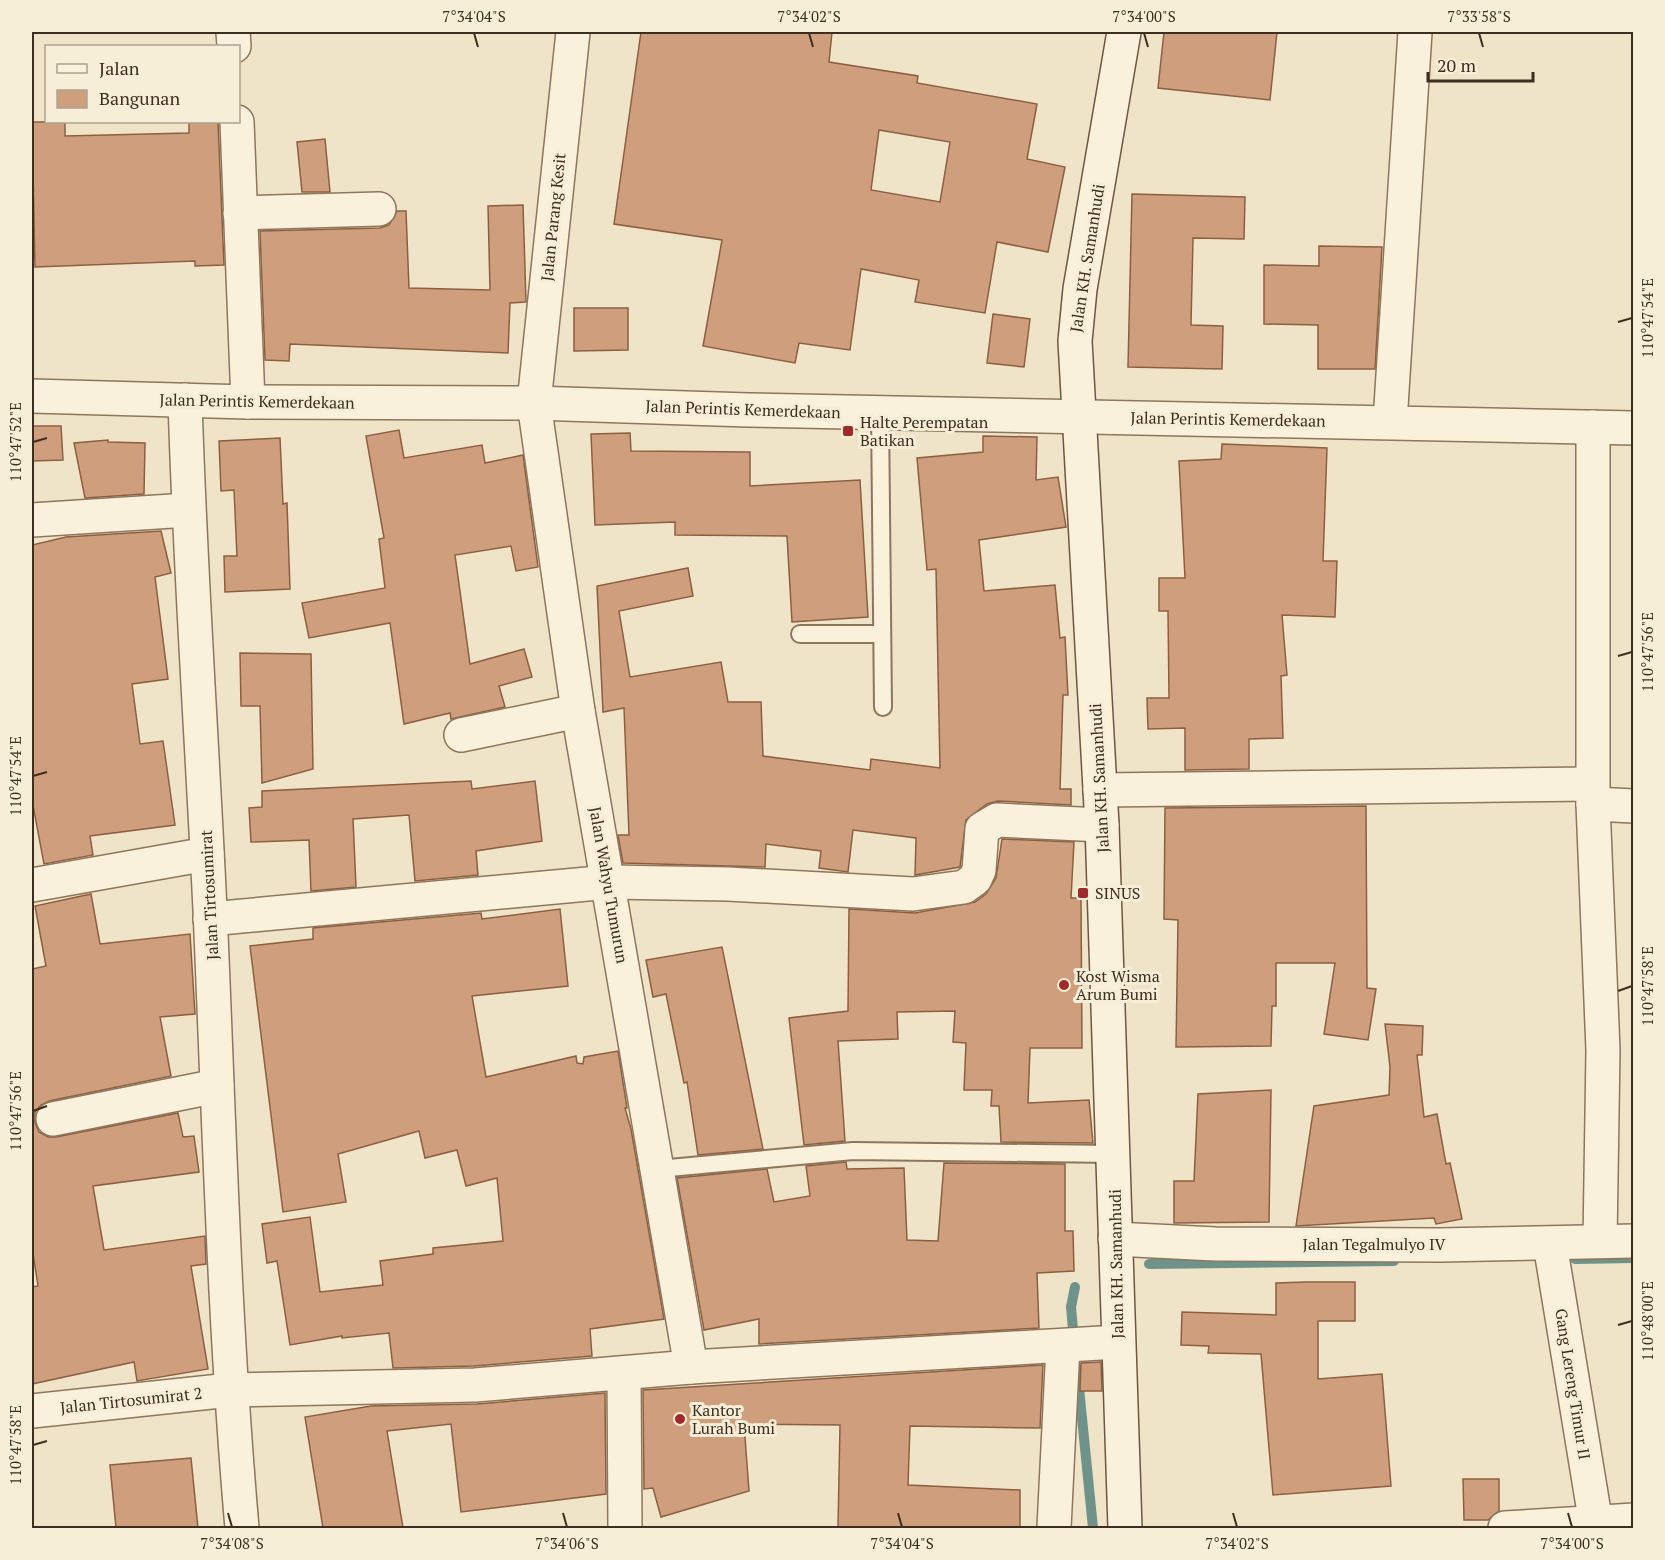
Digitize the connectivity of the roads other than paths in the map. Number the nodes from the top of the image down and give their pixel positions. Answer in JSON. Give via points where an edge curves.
{"nodes":[{"id":1,"x":573,"y":32,"type":"edge"},
{"id":2,"x":1124,"y":32,"type":"edge"},
{"id":3,"x":1415,"y":32,"type":"edge"},
{"id":4,"x":237,"y":123,"type":"edge"},
{"id":5,"x":379,"y":209,"type":"dead end"},
{"id":6,"x":240,"y":213,"type":"junction"},
{"id":7,"x":32,"y":396,"type":"edge"},
{"id":8,"x":185,"y":400,"type":"junction"},
{"id":9,"x":248,"y":402,"type":"junction"},
{"id":10,"x":534,"y":403,"type":"junction"},
{"id":11,"x":880,"y":412,"type":"junction"},
{"id":12,"x":1079,"y":417,"type":"junction"},
{"id":13,"x":1390,"y":422,"type":"junction"},
{"id":14,"x":1593,"y":427,"type":"junction"},
{"id":15,"x":1634,"y":428,"type":"edge"},
{"id":16,"x":188,"y":510,"type":"junction"},
{"id":17,"x":32,"y":520,"type":"edge"},
{"id":18,"x":800,"y":634,"type":"dead end"},
{"id":19,"x":882,"y":634,"type":"junction"},
{"id":20,"x":883,"y":707,"type":"dead end"},
{"id":21,"x":578,"y":711,"type":"junction"},
{"id":22,"x":461,"y":735,"type":"dead end"},
{"id":23,"x":1100,"y":790,"type":"junction"},
{"id":24,"x":1592,"y":794,"type":"junction"},
{"id":25,"x":1634,"y":806,"type":"edge"},
{"id":26,"x":1102,"y":825,"type":"junction"},
{"id":27,"x":207,"y":854,"type":"junction"},
{"id":28,"x":609,"y":882,"type":"junction"},
{"id":29,"x":32,"y":885,"type":"edge"},
{"id":30,"x":210,"y":918,"type":"junction"},
{"id":31,"x":217,"y":1086,"type":"junction"},
{"id":32,"x":53,"y":1119,"type":"dead end"},
{"id":33,"x":1114,"y":1154,"type":"junction"},
{"id":34,"x":658,"y":1169,"type":"junction"},
{"id":35,"x":1115,"y":1239,"type":"junction"},
{"id":36,"x":1600,"y":1241,"type":"junction"},
{"id":37,"x":1634,"y":1241,"type":"edge"},
{"id":38,"x":1552,"y":1255,"type":"junction"},
{"id":39,"x":1118,"y":1342,"type":"junction"},
{"id":40,"x":1071,"y":1346,"type":"junction"},
{"id":41,"x":691,"y":1367,"type":"junction"},
{"id":42,"x":624,"y":1373,"type":"junction"},
{"id":43,"x":230,"y":1390,"type":"junction"},
{"id":44,"x":32,"y":1411,"type":"edge"},
{"id":45,"x":1634,"y":1520,"type":"edge"},
{"id":46,"x":1596,"y":1524,"type":"junction"},
{"id":47,"x":242,"y":1528,"type":"edge"},
{"id":48,"x":625,"y":1528,"type":"edge"},
{"id":49,"x":1054,"y":1528,"type":"edge"},
{"id":50,"x":1125,"y":1528,"type":"edge"},
{"id":51,"x":1505,"y":1528,"type":"edge"}],
"edges":[{"from":1,"to":10,"type":"street","name":"Jalan Parang Kesit"},
{"from":2,"to":12,"type":"street","name":"Jalan KH. Samanhudi","via":[[1080,289],[1075,341]]},
{"from":3,"to":13,"type":"street"},
{"from":4,"to":6,"type":"street"},
{"from":5,"to":6,"type":"street"},
{"from":6,"to":9,"type":"street"},
{"from":7,"to":8,"type":"street","name":"Jalan Perintis Kemerdekaan"},
{"from":8,"to":9,"type":"street","name":"Jalan Perintis Kemerdekaan"},
{"from":8,"to":16,"type":"street","name":"Jalan Tirtosumirat"},
{"from":9,"to":10,"type":"street","name":"Jalan Perintis Kemerdekaan"},
{"from":10,"to":11,"type":"street","name":"Jalan Perintis Kemerdekaan"},
{"from":10,"to":21,"type":"street","name":"Jalan Wahyu Tumurun"},
{"from":11,"to":12,"type":"street","name":"Jalan Perintis Kemerdekaan"},
{"from":11,"to":19,"type":"lane"},
{"from":12,"to":13,"type":"street","name":"Jalan Perintis Kemerdekaan"},
{"from":12,"to":23,"type":"street","name":"Jalan KH. Samanhudi"},
{"from":13,"to":14,"type":"street","name":"Jalan Perintis Kemerdekaan"},
{"from":14,"to":15,"type":"street","name":"Jalan Perintis Kemerdekaan"},
{"from":14,"to":24,"type":"street"},
{"from":16,"to":17,"type":"street"},
{"from":16,"to":27,"type":"street","name":"Jalan Tirtosumirat"},
{"from":18,"to":19,"type":"lane"},
{"from":19,"to":20,"type":"lane"},
{"from":21,"to":22,"type":"street"},
{"from":21,"to":28,"type":"street","name":"Jalan Wahyu Tumurun"},
{"from":23,"to":24,"type":"street"},
{"from":23,"to":26,"type":"street","name":"Jalan KH. Samanhudi"},
{"from":24,"to":25,"type":"street"},
{"from":24,"to":36,"type":"street","via":[[1603,1050]]},
{"from":26,"to":28,"type":"street","via":[[990,822],[982,829],[975,879],[964,886],[914,894]]},
{"from":26,"to":33,"type":"street","name":"Jalan KH. Samanhudi"},
{"from":27,"to":29,"type":"street"},
{"from":27,"to":30,"type":"street","name":"Jalan Tirtosumirat"},
{"from":28,"to":30,"type":"street"},
{"from":28,"to":34,"type":"street","name":"Jalan Wahyu Tumurun"},
{"from":30,"to":31,"type":"street","name":"Jalan Tirtosumirat"},
{"from":31,"to":32,"type":"street"},
{"from":31,"to":43,"type":"street","name":"Jalan Tirtosumirat"},
{"from":33,"to":34,"type":"lane","via":[[853,1150]]},
{"from":33,"to":35,"type":"street","name":"Jalan KH. Samanhudi"},
{"from":34,"to":41,"type":"street","name":"Jalan Wahyu Tumurun"},
{"from":35,"to":38,"type":"street","name":"Jalan Tegalmulyo IV"},
{"from":35,"to":39,"type":"street","name":"Jalan KH. Samanhudi"},
{"from":36,"to":37,"type":"street","name":"Jalan Tegalmulyo IV"},
{"from":36,"to":38,"type":"street","name":"Jalan Tegalmulyo IV"},
{"from":38,"to":46,"type":"street","name":"Gang Lereng Timur II"},
{"from":39,"to":40,"type":"street","name":"Jalan Tirtosumirat 2"},
{"from":39,"to":50,"type":"street","name":"Jalan KH. Samanhudi"},
{"from":40,"to":41,"type":"street","name":"Jalan Tirtosumirat 2"},
{"from":40,"to":49,"type":"street"},
{"from":41,"to":42,"type":"street","name":"Jalan Tirtosumirat 2"},
{"from":42,"to":43,"type":"street","name":"Jalan Tirtosumirat 2","via":[[475,1385]]},
{"from":42,"to":48,"type":"street"},
{"from":43,"to":44,"type":"street","name":"Jalan Tirtosumirat 2"},
{"from":43,"to":47,"type":"street","name":"Jalan Tirtosumirat"},
{"from":45,"to":46,"type":"street"},
{"from":46,"to":51,"type":"street"}]}
